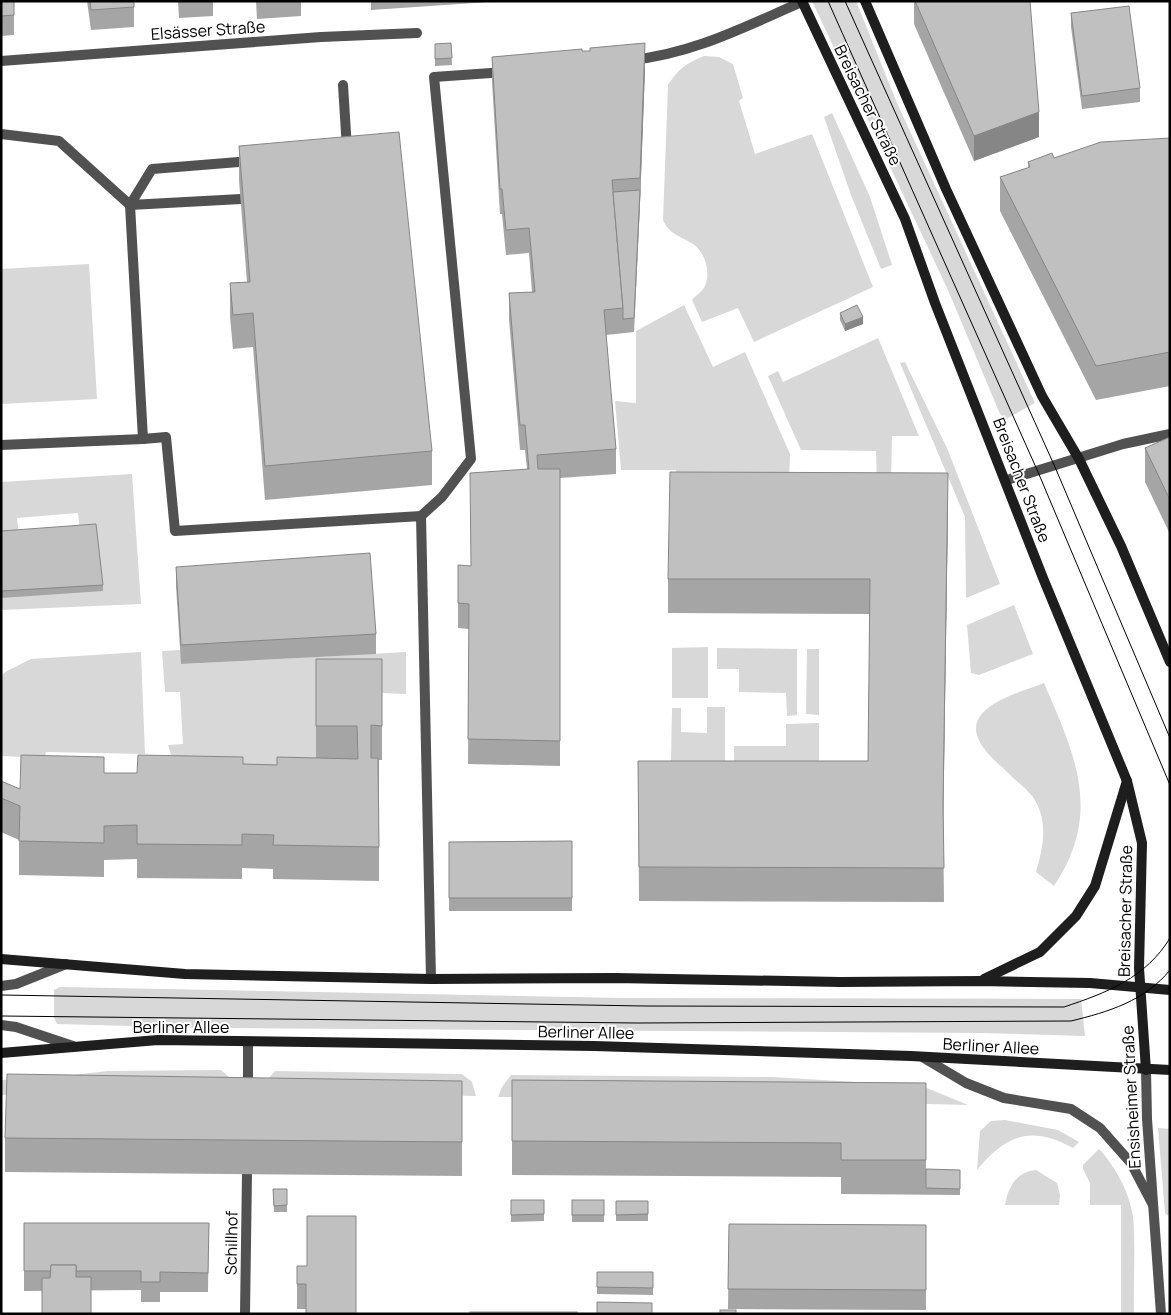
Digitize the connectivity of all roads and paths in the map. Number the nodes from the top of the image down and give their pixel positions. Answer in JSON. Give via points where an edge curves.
{"nodes":[{"id":1,"x":802,"y":1,"type":"edge"},
{"id":2,"x":865,"y":1,"type":"edge"},
{"id":3,"x":417,"y":33,"type":"dead end"},
{"id":4,"x":1,"y":60,"type":"edge"},
{"id":5,"x":621,"y":61,"type":"edge"},
{"id":6,"x":518,"y":71,"type":"edge"},
{"id":7,"x":342,"y":85,"type":"dead end"},
{"id":8,"x":1,"y":134,"type":"edge"},
{"id":9,"x":338,"y":154,"type":"edge"},
{"id":10,"x":265,"y":160,"type":"edge"},
{"id":11,"x":241,"y":200,"type":"edge"},
{"id":12,"x":130,"y":205,"type":"junction"},
{"id":13,"x":1170,"y":434,"type":"edge"},
{"id":14,"x":143,"y":438,"type":"junction"},
{"id":15,"x":1,"y":445,"type":"edge"},
{"id":16,"x":1079,"y":459,"type":"junction"},
{"id":17,"x":1007,"y":480,"type":"junction"},
{"id":18,"x":421,"y":516,"type":"junction"},
{"id":19,"x":1170,"y":662,"type":"edge"},
{"id":20,"x":1127,"y":781,"type":"junction"},
{"id":21,"x":1,"y":959,"type":"edge"},
{"id":22,"x":66,"y":964,"type":"junction"},
{"id":23,"x":431,"y":979,"type":"junction"},
{"id":24,"x":981,"y":981,"type":"junction"},
{"id":25,"x":1,"y":986,"type":"edge"},
{"id":26,"x":1139,"y":988,"type":"junction"},
{"id":27,"x":1170,"y":990,"type":"edge"},
{"id":28,"x":1,"y":1025,"type":"edge"},
{"id":29,"x":248,"y":1043,"type":"junction"},
{"id":30,"x":73,"y":1046,"type":"junction"},
{"id":31,"x":1,"y":1053,"type":"edge"},
{"id":32,"x":924,"y":1058,"type":"junction"},
{"id":33,"x":1146,"y":1070,"type":"junction"},
{"id":34,"x":1170,"y":1070,"type":"edge"},
{"id":35,"x":248,"y":1098,"type":"edge"},
{"id":36,"x":247,"y":1173,"type":"edge"},
{"id":37,"x":1153,"y":1205,"type":"junction"},
{"id":38,"x":246,"y":1314,"type":"edge"},
{"id":39,"x":1161,"y":1314,"type":"edge"}],
"edges":[{"from":1,"to":5,"type":"street","via":[[694,48],[657,58]]},
{"from":1,"to":17,"type":"main road","name":"Breisacher Straße","via":[[905,219],[935,303]]},
{"from":2,"to":16,"type":"main road","via":[[946,188],[1038,387]]},
{"from":3,"to":4,"type":"street","name":"Elsässer Straße"},
{"from":6,"to":18,"type":"street","via":[[434,76],[471,459],[442,497]]},
{"from":7,"to":9,"type":"street","via":[[347,153]]},
{"from":8,"to":12,"type":"street","via":[[59,141]]},
{"from":10,"to":12,"type":"street","via":[[152,169]]},
{"from":11,"to":12,"type":"street"},
{"from":12,"to":14,"type":"street"},
{"from":13,"to":16,"type":"street","via":[[1123,444]]},
{"from":14,"to":15,"type":"street"},
{"from":14,"to":18,"type":"street","via":[[166,437],[175,530]]},
{"from":16,"to":17,"type":"street"},
{"from":16,"to":19,"type":"main road","via":[[1121,546]]},
{"from":17,"to":20,"type":"main road","name":"Breisacher Straße","via":[[1057,613]]},
{"from":18,"to":23,"type":"street"},
{"from":20,"to":24,"type":"main road","via":[[1095,886],[1076,916],[1040,952]]},
{"from":20,"to":26,"type":"main road","name":"Breisacher Straße","via":[[1142,843]]},
{"from":21,"to":22,"type":"main road"},
{"from":22,"to":23,"type":"main road","via":[[185,974]]},
{"from":22,"to":25,"type":"street","via":[[16,984]]},
{"from":23,"to":24,"type":"main road"},
{"from":24,"to":26,"type":"main road","via":[[1090,982]]},
{"from":26,"to":27,"type":"main road"},
{"from":26,"to":33,"type":"main road","name":"Ensisheimer Straße"},
{"from":28,"to":30,"type":"street"},
{"from":29,"to":30,"type":"main road","name":"Berliner Allee","via":[[158,1040]]},
{"from":29,"to":32,"type":"main road","name":"Berliner Allee","via":[[594,1046]]},
{"from":29,"to":35,"type":"street"},
{"from":30,"to":31,"type":"main road","name":"Berliner Allee"},
{"from":32,"to":33,"type":"main road","name":"Berliner Allee"},
{"from":32,"to":37,"type":"street","name":"Ensisheimer Straße","via":[[966,1083],[1004,1098],[1071,1109],[1100,1128],[1131,1163]]},
{"from":33,"to":34,"type":"main road","name":"Berliner Allee"},
{"from":33,"to":37,"type":"street","name":"Ensisheimer Straße"},
{"from":36,"to":38,"type":"street","name":"Schillhof"},
{"from":37,"to":39,"type":"street","name":"Ensisheimer Straße"}]}
